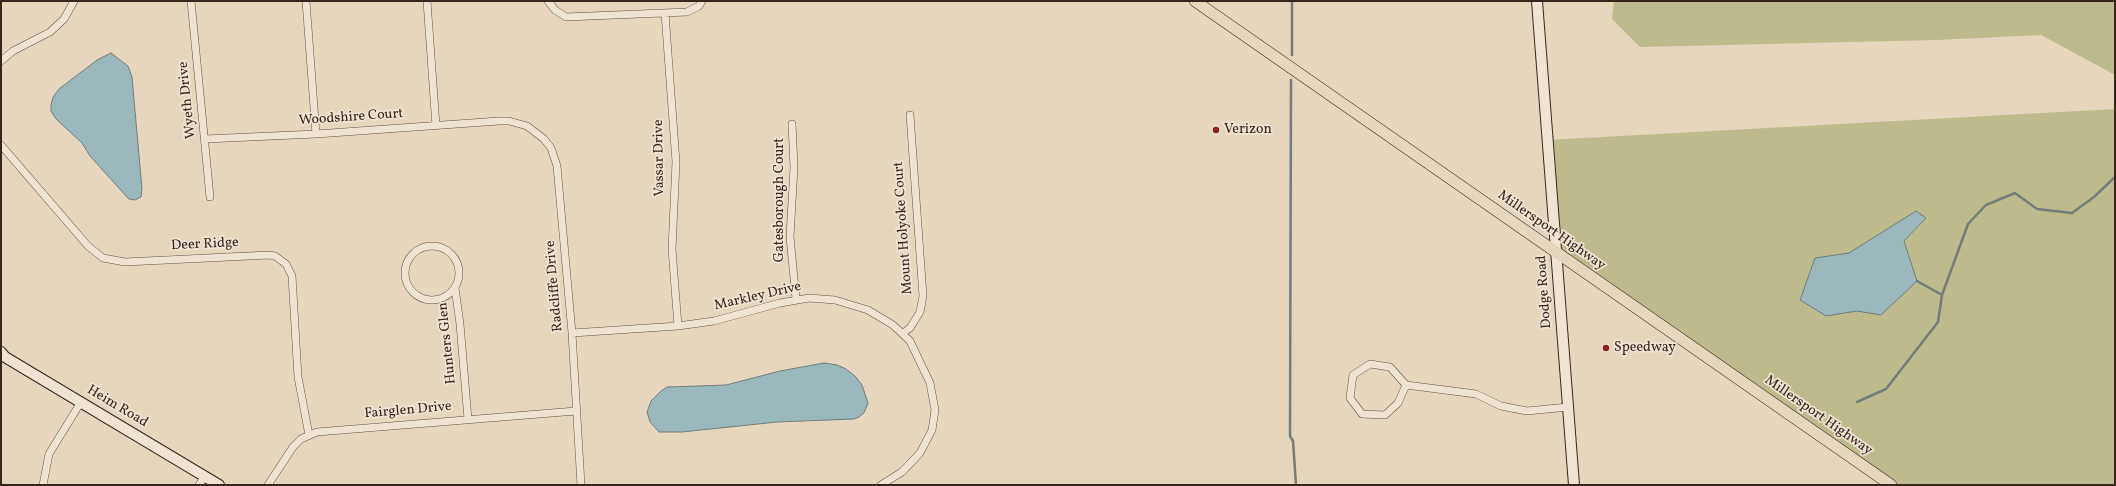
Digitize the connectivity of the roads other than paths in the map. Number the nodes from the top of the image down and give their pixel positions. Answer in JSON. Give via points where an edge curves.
{"nodes":[{"id":1,"x":74,"y":1,"type":"edge"},
{"id":2,"x":191,"y":1,"type":"edge"},
{"id":3,"x":306,"y":1,"type":"edge"},
{"id":4,"x":427,"y":1,"type":"edge"},
{"id":5,"x":548,"y":1,"type":"edge"},
{"id":6,"x":702,"y":1,"type":"edge"},
{"id":7,"x":1195,"y":1,"type":"edge"},
{"id":8,"x":1537,"y":1,"type":"edge"},
{"id":9,"x":665,"y":14,"type":"junction"},
{"id":10,"x":1,"y":61,"type":"edge"},
{"id":11,"x":910,"y":115,"type":"dead end"},
{"id":12,"x":499,"y":121,"type":"joint"},
{"id":13,"x":792,"y":124,"type":"dead end"},
{"id":14,"x":436,"y":126,"type":"junction"},
{"id":15,"x":316,"y":134,"type":"junction"},
{"id":16,"x":205,"y":139,"type":"junction"},
{"id":17,"x":1,"y":144,"type":"edge"},
{"id":18,"x":210,"y":197,"type":"dead end"},
{"id":19,"x":1556,"y":253,"type":"junction"},
{"id":20,"x":455,"y":288,"type":"junction"},
{"id":21,"x":796,"y":299,"type":"junction"},
{"id":22,"x":678,"y":326,"type":"junction"},
{"id":23,"x":572,"y":333,"type":"junction"},
{"id":24,"x":903,"y":333,"type":"junction"},
{"id":25,"x":1,"y":352,"type":"edge"},
{"id":26,"x":1406,"y":385,"type":"junction"},
{"id":27,"x":81,"y":402,"type":"junction"},
{"id":28,"x":1568,"y":407,"type":"junction"},
{"id":29,"x":576,"y":411,"type":"junction"},
{"id":30,"x":468,"y":419,"type":"junction"},
{"id":31,"x":309,"y":435,"type":"junction"},
{"id":32,"x":202,"y":481,"type":"edge"},
{"id":33,"x":43,"y":485,"type":"edge"},
{"id":34,"x":219,"y":485,"type":"edge"},
{"id":35,"x":268,"y":485,"type":"edge"},
{"id":36,"x":581,"y":485,"type":"edge"},
{"id":37,"x":881,"y":485,"type":"edge"},
{"id":38,"x":1574,"y":485,"type":"edge"},
{"id":39,"x":1891,"y":485,"type":"edge"}],
"edges":[{"from":1,"to":10,"type":"street","via":[[64,19],[50,32]]},
{"from":2,"to":16,"type":"street","name":"Wyeth Drive"},
{"from":3,"to":15,"type":"street"},
{"from":4,"to":14,"type":"street"},
{"from":5,"to":9,"type":"street","via":[[554,10],[566,17]]},
{"from":6,"to":9,"type":"street","via":[[699,6],[687,12]]},
{"from":7,"to":19,"type":"main road","name":"Millersport Highway"},
{"from":8,"to":19,"type":"street","name":"Dodge Road"},
{"from":9,"to":22,"type":"street","name":"Vassar Drive","via":[[676,162],[672,249]]},
{"from":11,"to":24,"type":"street","name":"Mount Holyoke Court","via":[[923,296],[920,312],[910,328]]},
{"from":12,"to":14,"type":"street","name":"Woodshire Court"},
{"from":12,"to":23,"type":"street","name":"Radcliffe Drive","via":[[518,123],[535,131],[544,139],[555,156]]},
{"from":13,"to":21,"type":"street","name":"Gatesborough Court","via":[[794,167],[790,238]]},
{"from":14,"to":15,"type":"street","name":"Woodshire Court"},
{"from":15,"to":16,"type":"street","name":"Woodshire Court"},
{"from":16,"to":18,"type":"street","name":"Wyeth Drive"},
{"from":17,"to":31,"type":"street","name":"Deer Ridge","via":[[88,246],[103,258],[125,262],[269,255],[281,259],[292,276],[298,377]]},
{"from":19,"to":28,"type":"street","name":"Dodge Road"},
{"from":19,"to":39,"type":"main road","name":"Millersport Highway"},
{"from":20,"to":20,"type":"street","name":"Hunters Glen","via":[[459,270],[457,262],[448,251],[435,246],[426,247],[417,250],[410,257],[405,273],[408,286],[416,296],[437,300],[449,295]]},
{"from":20,"to":30,"type":"street","name":"Hunters Glen"},
{"from":21,"to":22,"type":"street","name":"Markley Drive","via":[[714,321]]},
{"from":21,"to":24,"type":"street","name":"Markley Drive","via":[[822,298],[852,304],[880,316]]},
{"from":22,"to":23,"type":"street","name":"Markley Drive"},
{"from":23,"to":29,"type":"street","name":"Radcliffe Drive"},
{"from":24,"to":37,"type":"street","name":"Markley Drive","via":[[910,340],[930,383],[934,396],[934,421],[927,442],[920,453],[902,472]]},
{"from":25,"to":27,"type":"street","name":"Heim Road","via":[[5,357]]},
{"from":26,"to":26,"type":"street","via":[[1390,367],[1370,364],[1352,375],[1350,398],[1362,414],[1385,415],[1398,403]]},
{"from":26,"to":28,"type":"street","via":[[1476,394],[1501,406],[1527,411]]},
{"from":27,"to":32,"type":"street","name":"Heim Road"},
{"from":27,"to":33,"type":"street","via":[[49,454]]},
{"from":28,"to":38,"type":"street","name":"Dodge Road"},
{"from":29,"to":30,"type":"street","name":"Fairglen Drive"},
{"from":29,"to":36,"type":"street","name":"Radcliffe Drive"},
{"from":30,"to":31,"type":"street","name":"Fairglen Drive","via":[[327,430]]},
{"from":31,"to":35,"type":"street","name":"Fairglen Drive","via":[[290,451]]},
{"from":32,"to":34,"type":"street","name":"Heim Road"}]}
